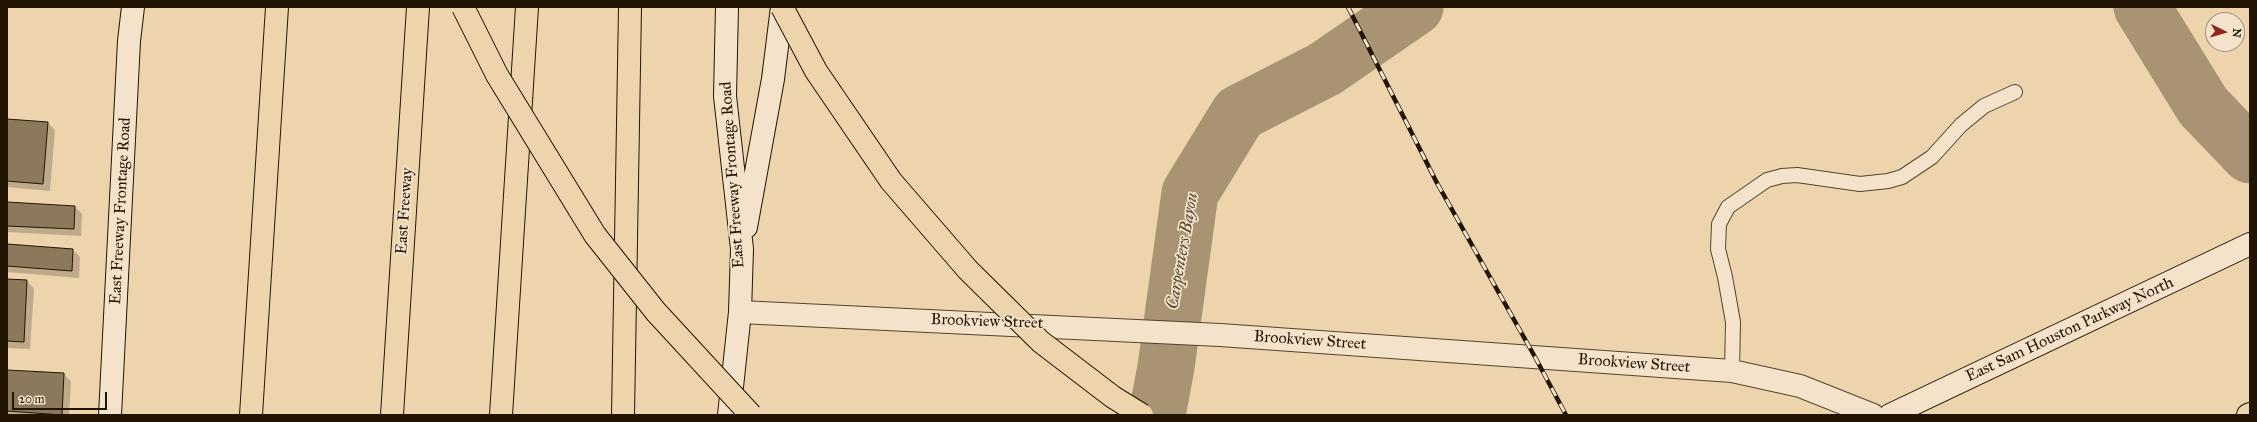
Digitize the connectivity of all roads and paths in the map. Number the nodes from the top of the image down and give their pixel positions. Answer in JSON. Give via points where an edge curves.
{"nodes":[{"id":1,"x":133,"y":7,"type":"edge"},
{"id":2,"x":277,"y":7,"type":"edge"},
{"id":3,"x":418,"y":7,"type":"edge"},
{"id":4,"x":463,"y":7,"type":"edge"},
{"id":5,"x":527,"y":7,"type":"edge"},
{"id":6,"x":630,"y":7,"type":"edge"},
{"id":7,"x":727,"y":7,"type":"edge"},
{"id":8,"x":782,"y":7,"type":"edge"},
{"id":9,"x":2015,"y":92,"type":"dead end"},
{"id":10,"x":2250,"y":244,"type":"edge"},
{"id":11,"x":742,"y":249,"type":"junction"},
{"id":12,"x":740,"y":312,"type":"junction"},
{"id":13,"x":1732,"y":371,"type":"junction"},
{"id":14,"x":110,"y":415,"type":"edge"},
{"id":15,"x":251,"y":415,"type":"edge"},
{"id":16,"x":392,"y":415,"type":"edge"},
{"id":17,"x":502,"y":415,"type":"edge"},
{"id":18,"x":623,"y":415,"type":"edge"},
{"id":19,"x":729,"y":415,"type":"edge"},
{"id":20,"x":751,"y":415,"type":"edge"},
{"id":21,"x":1142,"y":415,"type":"edge"},
{"id":22,"x":1873,"y":415,"type":"edge"},
{"id":23,"x":1890,"y":415,"type":"edge"}],
"edges":[{"from":1,"to":14,"type":"main road","name":"East Freeway Frontage Road","via":[[129,41]]},
{"from":2,"to":15,"type":"highway"},
{"from":3,"to":16,"type":"highway","name":"East Freeway"},
{"from":4,"to":20,"type":"highway","bridge":true,"via":[[497,75],[595,235],[656,312]]},
{"from":5,"to":17,"type":"highway"},
{"from":6,"to":18,"type":"highway"},
{"from":7,"to":11,"type":"main road","name":"East Freeway Frontage Road","via":[[725,96]]},
{"from":8,"to":11,"type":"main road","via":[[774,79]]},
{"from":8,"to":21,"type":"highway","bridge":true,"via":[[816,71],[891,181],[968,270],[1042,342],[1112,397]]},
{"from":9,"to":13,"type":"lane","via":[[1984,106],[1961,125],[1932,157],[1902,177],[1860,184],[1797,175],[1782,176],[1767,180],[1728,207],[1719,224],[1718,249],[1732,322]]},
{"from":10,"to":23,"type":"main road","name":"East Sam Houston Parkway North"},
{"from":11,"to":12,"type":"main road","name":"East Freeway Frontage Road"},
{"from":12,"to":13,"type":"main road","name":"Brookview Street","via":[[1075,326]]},
{"from":12,"to":19,"type":"main road","name":"East Freeway Frontage Road"},
{"from":13,"to":22,"type":"main road","name":"Brookview Street","via":[[1800,386]]}]}
